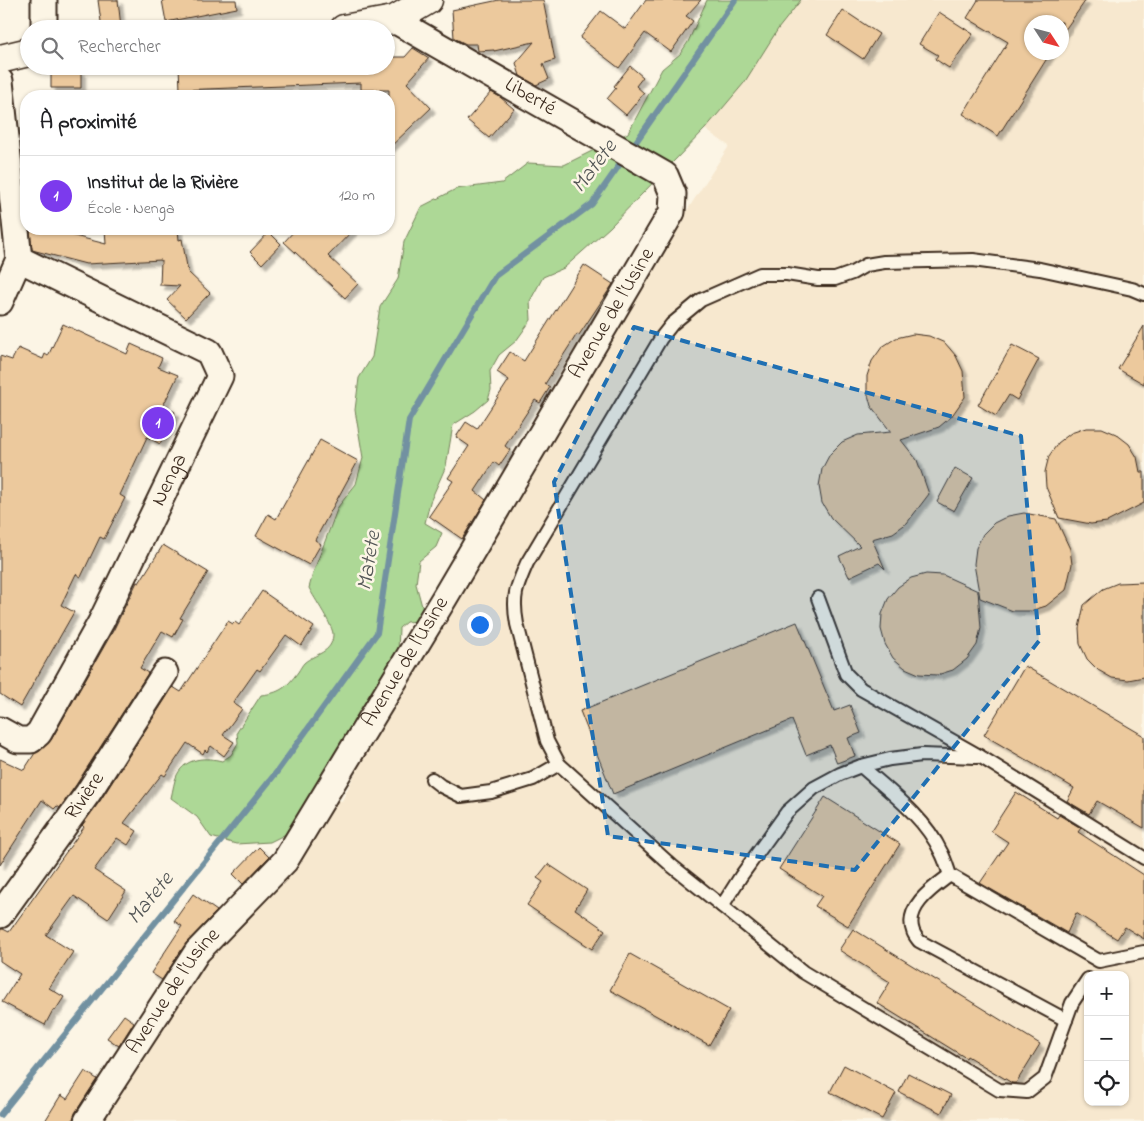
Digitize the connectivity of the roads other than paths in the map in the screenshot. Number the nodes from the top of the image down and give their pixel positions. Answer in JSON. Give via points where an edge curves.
{"nodes":[{"id":1,"x":44,"y":0,"type":"edge"},
{"id":2,"x":428,"y":0,"type":"edge"},
{"id":3,"x":44,"y":20,"type":"edge"},
{"id":4,"x":394,"y":20,"type":"edge"},
{"id":5,"x":395,"y":21,"type":"edge"},
{"id":6,"x":20,"y":54,"type":"edge"},
{"id":7,"x":0,"y":59,"type":"edge"},
{"id":8,"x":0,"y":81,"type":"edge"},
{"id":9,"x":665,"y":174,"type":"joint"},
{"id":10,"x":18,"y":259,"type":"junction"},
{"id":11,"x":1144,"y":294,"type":"edge"},
{"id":12,"x":0,"y":302,"type":"edge"},
{"id":13,"x":818,"y":598,"type":"dead end"},
{"id":14,"x":165,"y":673,"type":"dead end"},
{"id":15,"x":0,"y":730,"type":"edge"},
{"id":16,"x":981,"y":758,"type":"junction"},
{"id":17,"x":560,"y":764,"type":"junction"},
{"id":18,"x":861,"y":766,"type":"junction"},
{"id":19,"x":432,"y":779,"type":"dead end"},
{"id":20,"x":1144,"y":858,"type":"edge"},
{"id":21,"x":950,"y":875,"type":"junction"},
{"id":22,"x":722,"y":906,"type":"junction"},
{"id":23,"x":0,"y":915,"type":"edge"},
{"id":24,"x":1144,"y":952,"type":"edge"},
{"id":25,"x":1099,"y":960,"type":"junction"},
{"id":26,"x":1093,"y":971,"type":"edge"},
{"id":27,"x":1084,"y":985,"type":"edge"},
{"id":28,"x":1066,"y":1020,"type":"junction"},
{"id":29,"x":87,"y":1121,"type":"edge"}],
"edges":[{"from":1,"to":3,"type":"street"},
{"from":2,"to":4,"type":"street"},
{"from":5,"to":9,"type":"street","name":"Liberté"},
{"from":6,"to":7,"type":"street"},
{"from":8,"to":10,"type":"street"},
{"from":9,"to":29,"type":"street","name":"Avenue de l'Usine","via":[[673,194],[672,212],[319,806],[285,861],[197,952]]},
{"from":10,"to":12,"type":"street"},
{"from":10,"to":15,"type":"street","name":"Nenga","via":[[209,352],[220,376],[101,622],[39,733],[30,740],[18,740]]},
{"from":11,"to":17,"type":"lane","via":[[1040,268],[972,260],[884,262],[866,265],[835,279],[760,274],[701,300],[684,313],[661,338],[527,563],[516,587],[517,624],[547,742]]},
{"from":13,"to":16,"type":"lane","via":[[846,674],[861,690]]},
{"from":14,"to":23,"type":"street","name":"Rivière","via":[[88,794]]},
{"from":16,"to":18,"type":"lane","via":[[922,755]]},
{"from":16,"to":20,"type":"lane"},
{"from":17,"to":19,"type":"lane","via":[[533,779],[491,792],[461,796]]},
{"from":17,"to":22,"type":"lane","via":[[672,866]]},
{"from":18,"to":21,"type":"lane","via":[[921,823],[941,851]]},
{"from":18,"to":22,"type":"lane","via":[[814,788],[788,812]]},
{"from":21,"to":25,"type":"lane"},
{"from":21,"to":28,"type":"lane","via":[[920,900],[912,916],[912,930],[919,941]]},
{"from":22,"to":28,"type":"lane","via":[[803,972],[999,1090],[1027,1092],[1045,1078]]},
{"from":24,"to":25,"type":"lane"},
{"from":25,"to":26,"type":"lane"},
{"from":27,"to":28,"type":"lane"}]}
